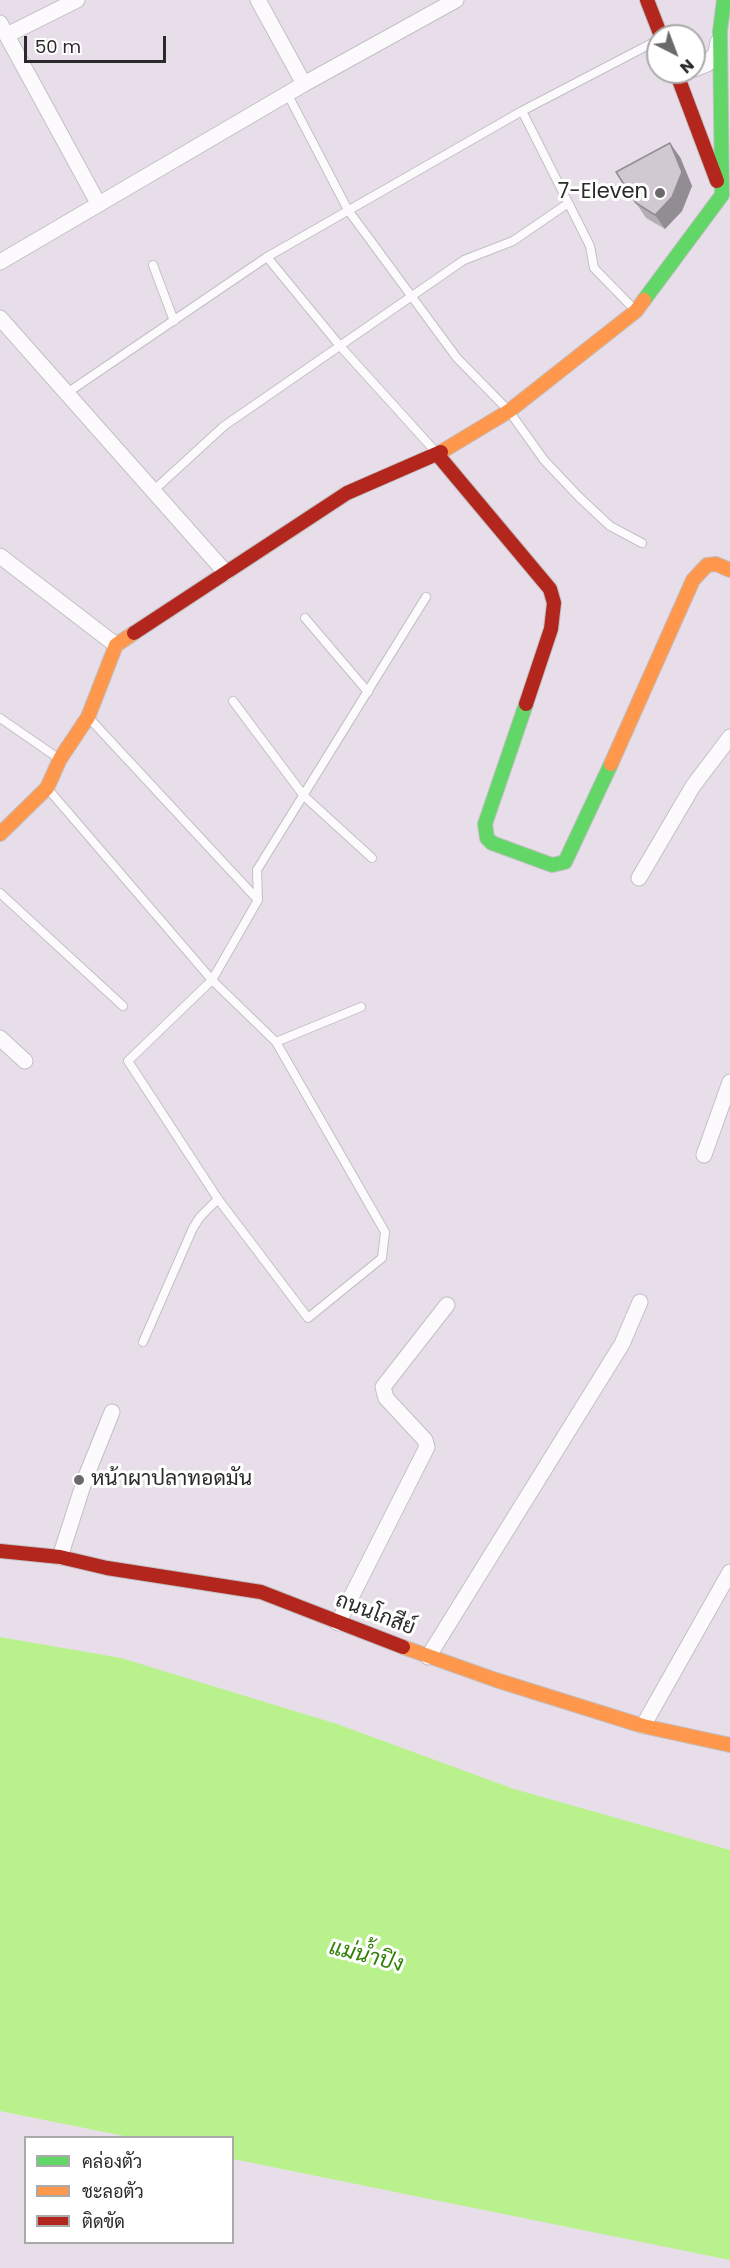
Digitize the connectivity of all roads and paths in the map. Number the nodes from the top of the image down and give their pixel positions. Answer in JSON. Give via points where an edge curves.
{"nodes":[{"id":1,"x":77,"y":0,"type":"edge"},
{"id":2,"x":258,"y":0,"type":"edge"},
{"id":3,"x":456,"y":0,"type":"edge"},
{"id":4,"x":647,"y":0,"type":"edge"},
{"id":5,"x":724,"y":0,"type":"edge"},
{"id":6,"x":655,"y":24,"type":"edge"},
{"id":7,"x":3,"y":29,"type":"edge"},
{"id":8,"x":720,"y":32,"type":"junction"},
{"id":9,"x":646,"y":45,"type":"edge"},
{"id":10,"x":706,"y":64,"type":"edge"},
{"id":11,"x":304,"y":84,"type":"junction"},
{"id":12,"x":681,"y":84,"type":"edge"},
{"id":13,"x":288,"y":95,"type":"junction"},
{"id":14,"x":522,"y":111,"type":"junction"},
{"id":15,"x":726,"y":199,"type":"edge"},
{"id":16,"x":98,"y":203,"type":"junction"},
{"id":17,"x":567,"y":204,"type":"junction"},
{"id":18,"x":348,"y":210,"type":"junction"},
{"id":19,"x":267,"y":257,"type":"junction"},
{"id":20,"x":0,"y":262,"type":"edge"},
{"id":21,"x":153,"y":265,"type":"dead end"},
{"id":22,"x":411,"y":298,"type":"junction"},
{"id":23,"x":636,"y":311,"type":"junction"},
{"id":24,"x":0,"y":318,"type":"edge"},
{"id":25,"x":174,"y":321,"type":"junction"},
{"id":26,"x":340,"y":346,"type":"junction"},
{"id":27,"x":67,"y":393,"type":"junction"},
{"id":28,"x":509,"y":411,"type":"junction"},
{"id":29,"x":437,"y":454,"type":"junction"},
{"id":30,"x":153,"y":491,"type":"junction"},
{"id":31,"x":642,"y":543,"type":"dead end"},
{"id":32,"x":0,"y":556,"type":"edge"},
{"id":33,"x":730,"y":570,"type":"edge"},
{"id":34,"x":226,"y":573,"type":"junction"},
{"id":35,"x":426,"y":597,"type":"dead end"},
{"id":36,"x":305,"y":618,"type":"dead end"},
{"id":37,"x":116,"y":645,"type":"junction"},
{"id":38,"x":368,"y":692,"type":"junction"},
{"id":39,"x":233,"y":701,"type":"dead end"},
{"id":40,"x":88,"y":717,"type":"junction"},
{"id":41,"x":0,"y":718,"type":"edge"},
{"id":42,"x":730,"y":737,"type":"edge"},
{"id":43,"x":60,"y":759,"type":"junction"},
{"id":44,"x":47,"y":788,"type":"junction"},
{"id":45,"x":304,"y":796,"type":"junction"},
{"id":46,"x":0,"y":834,"type":"edge"},
{"id":47,"x":372,"y":858,"type":"dead end"},
{"id":48,"x":639,"y":878,"type":"dead end"},
{"id":49,"x":0,"y":893,"type":"edge"},
{"id":50,"x":258,"y":900,"type":"junction"},
{"id":51,"x":212,"y":980,"type":"junction"},
{"id":52,"x":123,"y":1006,"type":"dead end"},
{"id":53,"x":361,"y":1007,"type":"dead end"},
{"id":54,"x":0,"y":1038,"type":"edge"},
{"id":55,"x":276,"y":1042,"type":"junction"},
{"id":56,"x":25,"y":1062,"type":"dead end"},
{"id":57,"x":730,"y":1082,"type":"edge"},
{"id":58,"x":704,"y":1155,"type":"dead end"},
{"id":59,"x":218,"y":1199,"type":"junction"},
{"id":60,"x":640,"y":1302,"type":"dead end"},
{"id":61,"x":447,"y":1305,"type":"dead end"},
{"id":62,"x":143,"y":1342,"type":"dead end"},
{"id":63,"x":112,"y":1413,"type":"dead end"},
{"id":64,"x":0,"y":1551,"type":"edge"},
{"id":65,"x":60,"y":1557,"type":"junction"},
{"id":66,"x":730,"y":1572,"type":"edge"},
{"id":67,"x":338,"y":1623,"type":"junction"},
{"id":68,"x":429,"y":1657,"type":"junction"},
{"id":69,"x":643,"y":1726,"type":"junction"},
{"id":70,"x":730,"y":1745,"type":"edge"}],
"edges":[{"from":1,"to":7,"type":"street"},
{"from":2,"to":11,"type":"street"},
{"from":3,"to":11,"type":"street"},
{"from":4,"to":6,"type":"street"},
{"from":5,"to":8,"type":"street"},
{"from":7,"to":16,"type":"street"},
{"from":8,"to":10,"type":"street","via":[[716,52]]},
{"from":8,"to":15,"type":"street"},
{"from":9,"to":14,"type":"lane"},
{"from":11,"to":13,"type":"street"},
{"from":12,"to":15,"type":"street"},
{"from":13,"to":16,"type":"street"},
{"from":13,"to":18,"type":"lane"},
{"from":14,"to":17,"type":"lane"},
{"from":14,"to":18,"type":"lane"},
{"from":15,"to":23,"type":"street"},
{"from":16,"to":20,"type":"street"},
{"from":17,"to":22,"type":"lane","via":[[513,241],[464,260]]},
{"from":17,"to":23,"type":"lane","via":[[590,246],[594,268]]},
{"from":18,"to":19,"type":"lane"},
{"from":18,"to":22,"type":"lane"},
{"from":19,"to":25,"type":"lane"},
{"from":19,"to":26,"type":"lane"},
{"from":21,"to":25,"type":"lane"},
{"from":22,"to":26,"type":"lane"},
{"from":22,"to":28,"type":"lane","via":[[457,358]]},
{"from":23,"to":28,"type":"street"},
{"from":24,"to":27,"type":"street"},
{"from":25,"to":27,"type":"lane"},
{"from":26,"to":29,"type":"lane"},
{"from":26,"to":30,"type":"lane","via":[[224,426]]},
{"from":27,"to":30,"type":"street"},
{"from":28,"to":29,"type":"street"},
{"from":28,"to":31,"type":"lane","via":[[544,460],[579,497],[610,526]]},
{"from":29,"to":33,"type":"street","via":[[550,589],[554,603],[551,629],[485,824],[492,843],[552,865],[565,862],[693,580],[707,565]]},
{"from":29,"to":34,"type":"street","via":[[347,493]]},
{"from":30,"to":34,"type":"street"},
{"from":32,"to":37,"type":"street"},
{"from":34,"to":37,"type":"street"},
{"from":35,"to":38,"type":"lane"},
{"from":36,"to":38,"type":"lane"},
{"from":37,"to":40,"type":"street"},
{"from":38,"to":45,"type":"lane"},
{"from":39,"to":45,"type":"lane"},
{"from":40,"to":43,"type":"street"},
{"from":40,"to":50,"type":"lane"},
{"from":41,"to":43,"type":"lane"},
{"from":42,"to":48,"type":"street","via":[[693,786]]},
{"from":43,"to":44,"type":"street"},
{"from":44,"to":46,"type":"street"},
{"from":44,"to":51,"type":"lane"},
{"from":45,"to":47,"type":"lane"},
{"from":45,"to":50,"type":"lane","via":[[257,870]]},
{"from":49,"to":52,"type":"lane"},
{"from":50,"to":51,"type":"lane"},
{"from":51,"to":55,"type":"lane"},
{"from":51,"to":59,"type":"lane","via":[[128,1061]]},
{"from":53,"to":55,"type":"lane"},
{"from":54,"to":56,"type":"street"},
{"from":55,"to":59,"type":"lane","via":[[385,1232],[382,1258],[308,1318]]},
{"from":57,"to":58,"type":"street"},
{"from":59,"to":62,"type":"lane","via":[[193,1228]]},
{"from":60,"to":68,"type":"street","via":[[622,1344]]},
{"from":61,"to":67,"type":"street","via":[[383,1387],[386,1398],[427,1447]]},
{"from":63,"to":65,"type":"street"},
{"from":64,"to":65,"type":"street","name":"ถนนโกสีย์"},
{"from":65,"to":67,"type":"street","name":"ถนนโกสีย์","via":[[261,1592]]},
{"from":66,"to":69,"type":"street"},
{"from":67,"to":68,"type":"street","name":"ถนนโกสีย์"},
{"from":68,"to":69,"type":"street","name":"ถนนโกสีย์"},
{"from":69,"to":70,"type":"street","name":"ถนนโกสีย์"}]}
